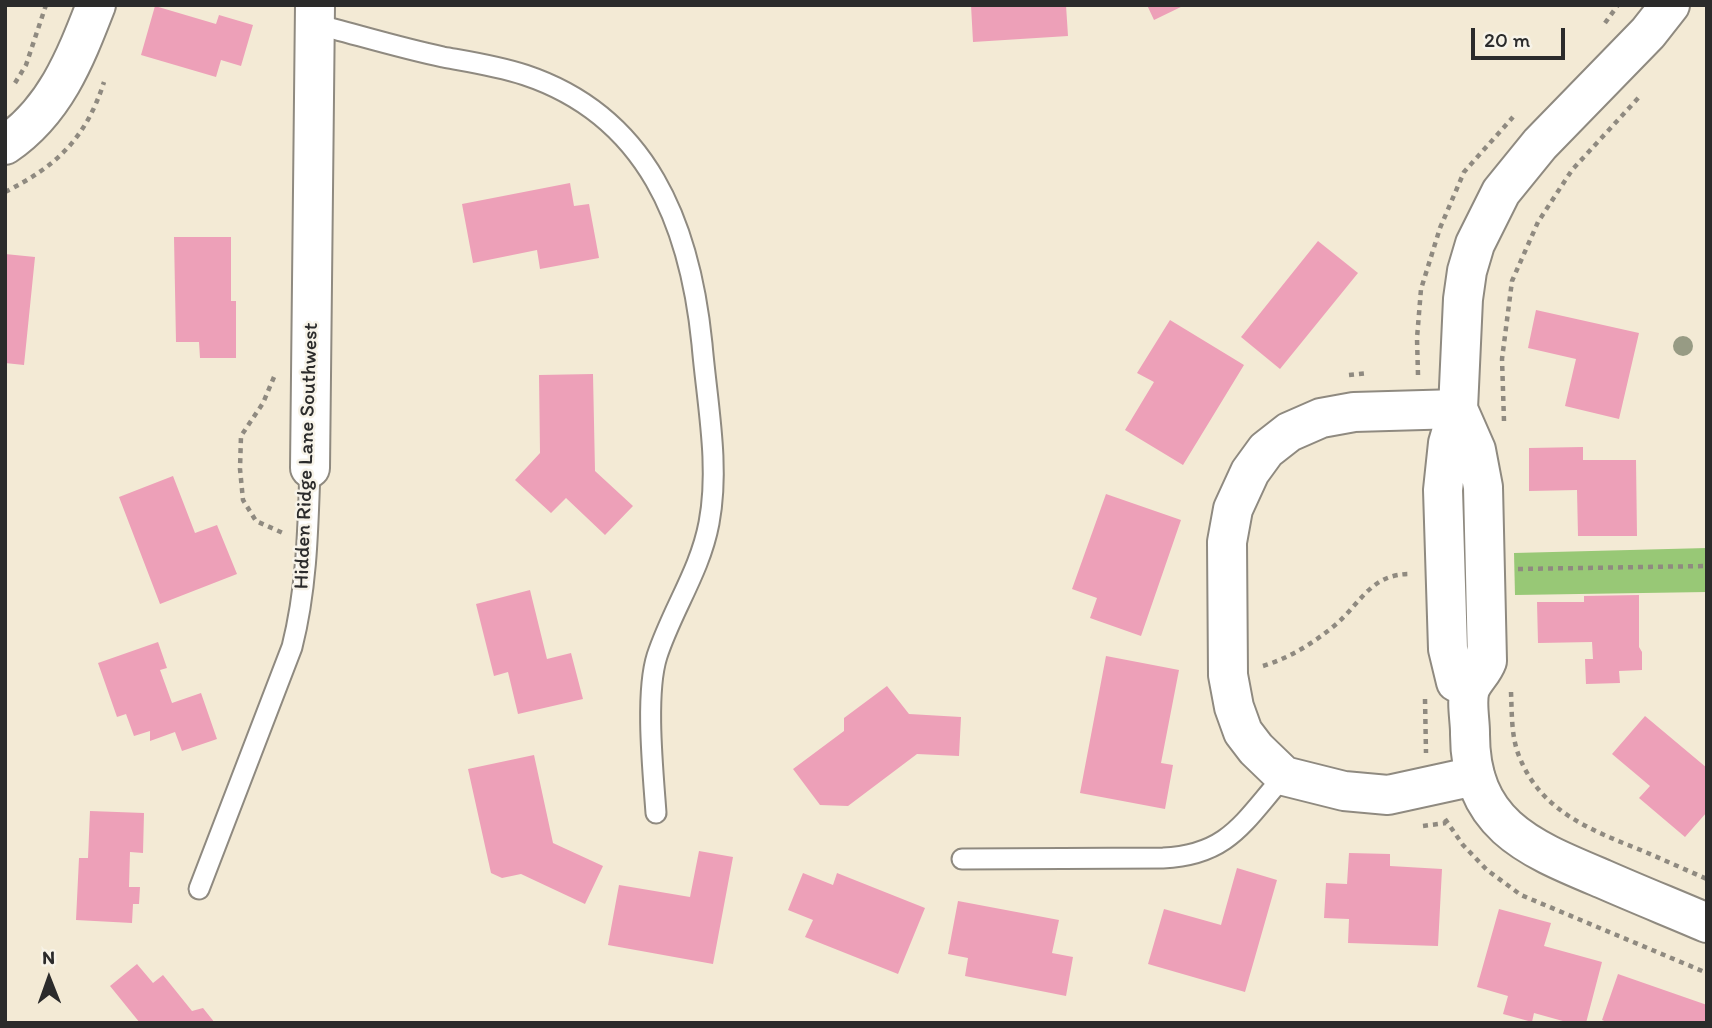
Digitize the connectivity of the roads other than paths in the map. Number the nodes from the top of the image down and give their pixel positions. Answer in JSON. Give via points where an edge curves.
{"nodes":[{"id":1,"x":96,"y":5,"type":"edge"},
{"id":2,"x":1670,"y":5,"type":"edge"},
{"id":3,"x":315,"y":15,"type":"edge"},
{"id":4,"x":5,"y":145,"type":"edge"},
{"id":5,"x":1458,"y":409,"type":"junction"},
{"id":6,"x":310,"y":468,"type":"joint"},
{"id":7,"x":1284,"y":776,"type":"junction"},
{"id":8,"x":1475,"y":776,"type":"junction"},
{"id":9,"x":656,"y":813,"type":"dead end"},
{"id":10,"x":962,"y":859,"type":"dead end"},
{"id":11,"x":199,"y":889,"type":"dead end"},
{"id":12,"x":1707,"y":923,"type":"edge"}],
"edges":[{"from":1,"to":4,"type":"street","via":[[76,57],[47,108]]},
{"from":2,"to":5,"type":"street","via":[[1540,144],[1488,215],[1467,271]]},
{"from":3,"to":6,"type":"street","name":"Hidden Ridge Lane Southwest"},
{"from":3,"to":9,"type":"lane","via":[[401,47],[527,75],[564,91],[599,113],[641,157],[676,220],[697,299],[713,460],[712,500],[702,550],[656,659],[652,716]]},
{"from":5,"to":7,"type":"street","via":[[1354,412],[1321,418],[1289,432],[1266,450],[1250,472],[1233,509],[1227,542],[1228,675],[1243,732]]},
{"from":5,"to":8,"type":"street","via":[[1448,443],[1443,490],[1448,649],[1456,682],[1470,689]]},
{"from":6,"to":11,"type":"lane","name":"Hidden Ridge Lane Southwest","via":[[303,595],[292,647]]},
{"from":7,"to":8,"type":"street","via":[[1344,791],[1388,795]]},
{"from":7,"to":10,"type":"lane","via":[[1238,830],[1205,852],[1163,858]]},
{"from":8,"to":12,"type":"street","via":[[1485,801],[1518,838],[1546,855]]}]}
